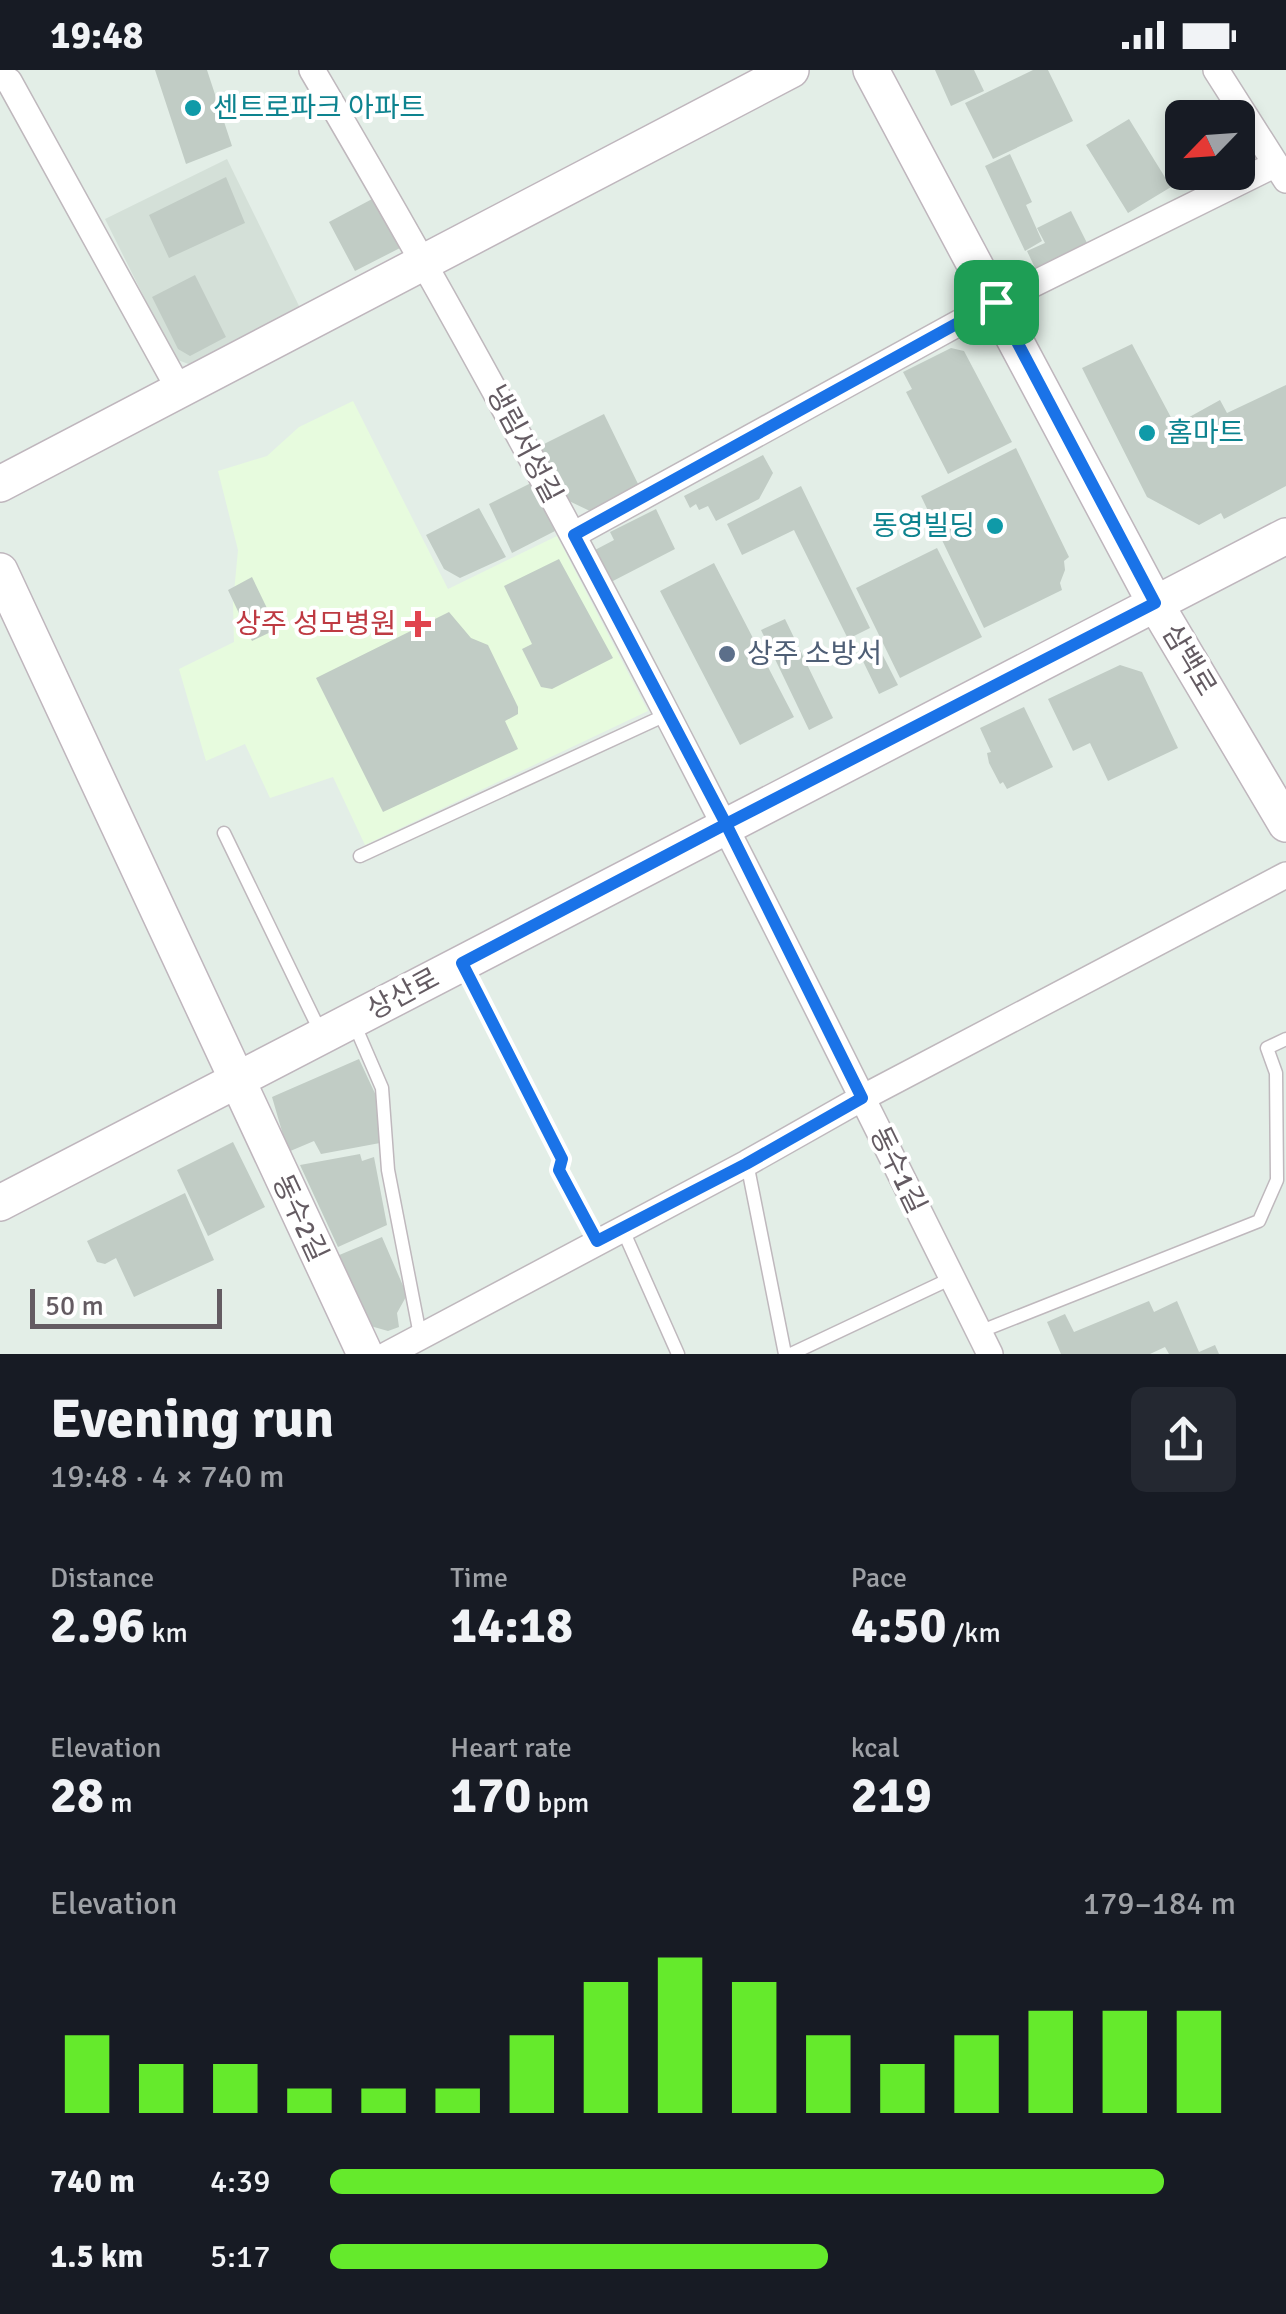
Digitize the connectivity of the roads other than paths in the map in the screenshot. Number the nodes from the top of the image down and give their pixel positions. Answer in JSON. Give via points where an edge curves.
{"nodes":[{"id":1,"x":312,"y":70,"type":"edge"},
{"id":2,"x":791,"y":70,"type":"edge"},
{"id":3,"x":872,"y":70,"type":"edge"},
{"id":4,"x":1216,"y":70,"type":"edge"},
{"id":5,"x":4,"y":80,"type":"edge"},
{"id":6,"x":1281,"y":172,"type":"edge"},
{"id":7,"x":424,"y":260,"type":"junction"},
{"id":8,"x":996,"y":302,"type":"junction"},
{"id":9,"x":180,"y":391,"type":"junction"},
{"id":10,"x":0,"y":484,"type":"edge"},
{"id":11,"x":574,"y":535,"type":"junction"},
{"id":12,"x":1286,"y":536,"type":"edge"},
{"id":13,"x":0,"y":571,"type":"edge"},
{"id":14,"x":1155,"y":603,"type":"junction"},
{"id":15,"x":668,"y":714,"type":"junction"},
{"id":16,"x":726,"y":824,"type":"junction"},
{"id":17,"x":1286,"y":824,"type":"edge"},
{"id":18,"x":224,"y":833,"type":"dead end"},
{"id":19,"x":360,"y":856,"type":"dead end"},
{"id":20,"x":1286,"y":875,"type":"edge"},
{"id":21,"x":462,"y":963,"type":"junction"},
{"id":22,"x":337,"y":1028,"type":"junction"},
{"id":23,"x":1286,"y":1039,"type":"edge"},
{"id":24,"x":236,"y":1082,"type":"junction"},
{"id":25,"x":862,"y":1098,"type":"junction"},
{"id":26,"x":746,"y":1164,"type":"junction"},
{"id":27,"x":0,"y":1203,"type":"edge"},
{"id":28,"x":622,"y":1228,"type":"junction"},
{"id":29,"x":597,"y":1241,"type":"junction"},
{"id":30,"x":952,"y":1278,"type":"junction"},
{"id":31,"x":420,"y":1335,"type":"junction"},
{"id":32,"x":984,"y":1343,"type":"edge"},
{"id":33,"x":365,"y":1354,"type":"edge"},
{"id":34,"x":388,"y":1354,"type":"edge"},
{"id":35,"x":678,"y":1354,"type":"edge"},
{"id":36,"x":788,"y":1354,"type":"edge"}],
"edges":[{"from":1,"to":7,"type":"street","name":"냉림서성길"},
{"from":2,"to":7,"type":"street"},
{"from":3,"to":8,"type":"street","name":"삼백로"},
{"from":4,"to":6,"type":"street"},
{"from":5,"to":9,"type":"street"},
{"from":6,"to":8,"type":"street"},
{"from":7,"to":9,"type":"street"},
{"from":7,"to":11,"type":"street","name":"냉림서성길"},
{"from":8,"to":11,"type":"street"},
{"from":8,"to":14,"type":"street","name":"삼백로"},
{"from":9,"to":10,"type":"street"},
{"from":11,"to":15,"type":"street","name":"냉림서성길"},
{"from":12,"to":14,"type":"street","name":"상산로"},
{"from":13,"to":24,"type":"street","name":"동수2길"},
{"from":14,"to":16,"type":"street","name":"상산로"},
{"from":14,"to":17,"type":"street","name":"삼백로"},
{"from":15,"to":16,"type":"street","name":"냉림서성길"},
{"from":15,"to":19,"type":"lane"},
{"from":16,"to":21,"type":"street","name":"상산로"},
{"from":16,"to":25,"type":"street","name":"동수1길"},
{"from":18,"to":22,"type":"lane"},
{"from":20,"to":25,"type":"street"},
{"from":21,"to":22,"type":"street","name":"상산로"},
{"from":21,"to":29,"type":"lane"},
{"from":22,"to":24,"type":"street","name":"상산로"},
{"from":22,"to":31,"type":"lane","via":[[382,1088],[388,1170]]},
{"from":23,"to":32,"type":"lane","via":[[1267,1048],[1276,1073],[1277,1180],[1259,1222]]},
{"from":24,"to":27,"type":"street","name":"상산로"},
{"from":24,"to":33,"type":"street","name":"동수2길"},
{"from":25,"to":26,"type":"street"},
{"from":25,"to":30,"type":"street","name":"동수1길"},
{"from":26,"to":28,"type":"street"},
{"from":26,"to":36,"type":"lane"},
{"from":28,"to":29,"type":"street"},
{"from":28,"to":35,"type":"lane"},
{"from":29,"to":31,"type":"street"},
{"from":30,"to":32,"type":"street","name":"동수1길"},
{"from":30,"to":36,"type":"lane"},
{"from":31,"to":34,"type":"street"}]}
